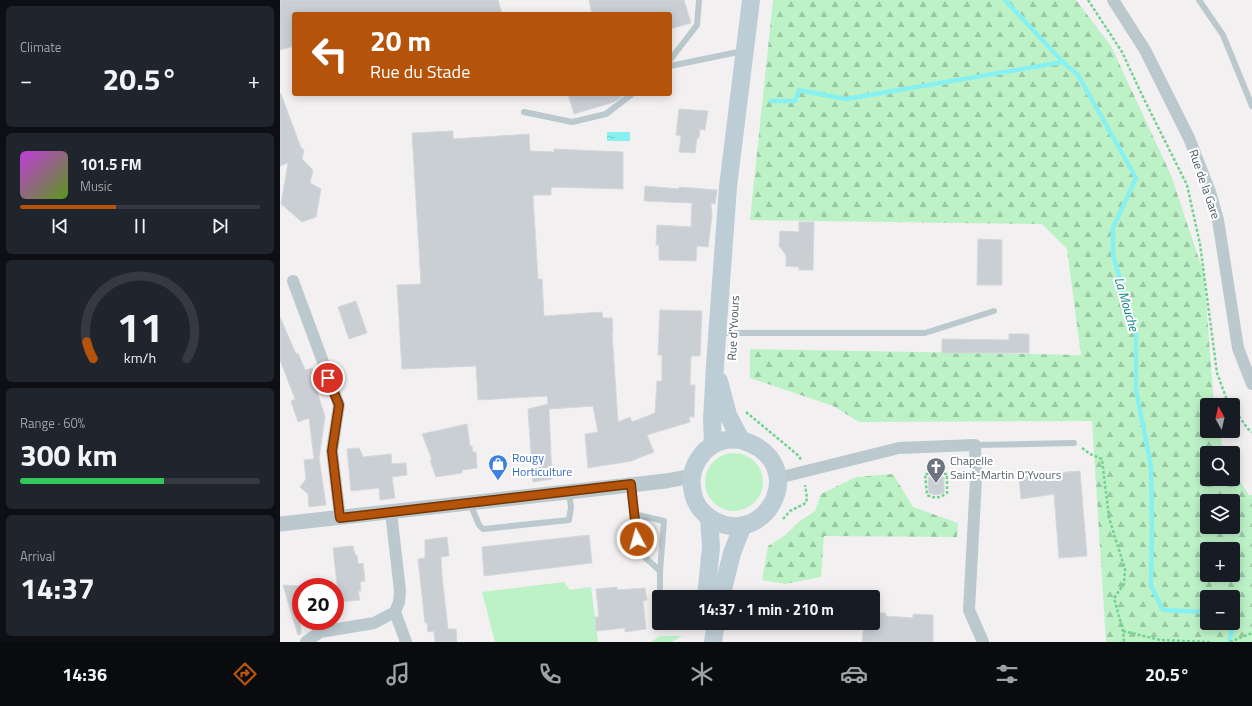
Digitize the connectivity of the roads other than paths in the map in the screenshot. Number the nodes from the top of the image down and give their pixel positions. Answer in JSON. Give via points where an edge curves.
{"nodes":[{"id":1,"x":699,"y":0,"type":"edge"},
{"id":2,"x":751,"y":0,"type":"edge"},
{"id":3,"x":1113,"y":0,"type":"edge"},
{"id":4,"x":1199,"y":0,"type":"edge"},
{"id":5,"x":745,"y":51,"type":"junction"},
{"id":6,"x":672,"y":57,"type":"edge"},
{"id":7,"x":672,"y":66,"type":"edge"},
{"id":8,"x":629,"y":96,"type":"edge"},
{"id":9,"x":1252,"y":106,"type":"edge"},
{"id":10,"x":524,"y":112,"type":"dead end"},
{"id":11,"x":293,"y":281,"type":"dead end"},
{"id":12,"x":994,"y":311,"type":"dead end"},
{"id":13,"x":717,"y":333,"type":"junction"},
{"id":14,"x":715,"y":365,"type":"junction"},
{"id":15,"x":1252,"y":384,"type":"edge"},
{"id":16,"x":742,"y":440,"type":"junction"},
{"id":17,"x":1074,"y":443,"type":"road end"},
{"id":18,"x":712,"y":445,"type":"junction"},
{"id":19,"x":975,"y":445,"type":"junction"},
{"id":20,"x":692,"y":476,"type":"junction"},
{"id":21,"x":778,"y":478,"type":"junction"},
{"id":22,"x":631,"y":484,"type":"junction"},
{"id":23,"x":569,"y":492,"type":"junction"},
{"id":24,"x":470,"y":503,"type":"junction"},
{"id":25,"x":391,"y":512,"type":"junction"},
{"id":26,"x":634,"y":514,"type":"junction"},
{"id":27,"x":340,"y":518,"type":"junction"},
{"id":28,"x":709,"y":518,"type":"junction"},
{"id":29,"x":280,"y":524,"type":"edge"},
{"id":30,"x":743,"y":525,"type":"junction"},
{"id":31,"x":660,"y":571,"type":"junction"},
{"id":32,"x":660,"y":590,"type":"edge"},
{"id":33,"x":707,"y":590,"type":"edge"},
{"id":34,"x":723,"y":590,"type":"edge"},
{"id":35,"x":396,"y":612,"type":"junction"},
{"id":36,"x":704,"y":630,"type":"edge"},
{"id":37,"x":715,"y":630,"type":"edge"},
{"id":38,"x":306,"y":642,"type":"edge"},
{"id":39,"x":406,"y":642,"type":"edge"},
{"id":40,"x":704,"y":642,"type":"edge"},
{"id":41,"x":713,"y":642,"type":"edge"},
{"id":42,"x":983,"y":642,"type":"edge"}],
"edges":[{"from":1,"to":6,"type":"lane","via":[[697,25]]},
{"from":2,"to":5,"type":"main road","name":"Rue d'Yvours"},
{"from":3,"to":15,"type":"street","name":"Rue de la Gare","via":[[1145,50],[1189,138],[1210,192],[1218,220],[1238,348]]},
{"from":4,"to":9,"type":"lane","via":[[1224,34]]},
{"from":5,"to":7,"type":"lane"},
{"from":5,"to":13,"type":"main road","name":"Rue d'Yvours","via":[[728,187]]},
{"from":8,"to":10,"type":"lane","via":[[606,114],[572,122]]},
{"from":11,"to":27,"type":"street","via":[[339,405],[332,451]]},
{"from":12,"to":13,"type":"lane","via":[[925,334]]},
{"from":13,"to":14,"type":"main road","name":"Rue d'Yvours"},
{"from":14,"to":16,"type":"main road","via":[[728,415]]},
{"from":14,"to":18,"type":"main road","name":"Rue d'Yvours"},
{"from":16,"to":18,"type":"main road","via":[[726,440]]},
{"from":16,"to":21,"type":"main road","via":[[762,449],[770,457]]},
{"from":17,"to":19,"type":"lane"},
{"from":18,"to":20,"type":"main road","via":[[699,458]]},
{"from":19,"to":21,"type":"street","via":[[899,448]]},
{"from":19,"to":42,"type":"street","via":[[976,479],[969,610]]},
{"from":20,"to":22,"type":"street"},
{"from":20,"to":28,"type":"main road","via":[[693,495],[699,508]]},
{"from":21,"to":30,"type":"main road","via":[[778,488],[770,508],[754,522]]},
{"from":22,"to":23,"type":"street"},
{"from":22,"to":26,"type":"lane"},
{"from":23,"to":24,"type":"street"},
{"from":23,"to":24,"type":"lane","via":[[569,520],[483,528],[479,525]]},
{"from":24,"to":25,"type":"street"},
{"from":25,"to":27,"type":"street"},
{"from":25,"to":35,"type":"street","via":[[400,591]]},
{"from":26,"to":31,"type":"lane","via":[[638,551]]},
{"from":26,"to":31,"type":"lane","via":[[664,521]]},
{"from":27,"to":29,"type":"street"},
{"from":28,"to":30,"type":"main road","via":[[726,525]]},
{"from":28,"to":33,"type":"main road","via":[[711,547]]},
{"from":30,"to":34,"type":"main road","via":[[732,553]]},
{"from":31,"to":32,"type":"lane"},
{"from":35,"to":38,"type":"street","via":[[374,623],[320,632]]},
{"from":35,"to":39,"type":"street"},
{"from":36,"to":40,"type":"main road"},
{"from":37,"to":41,"type":"main road"}]}
